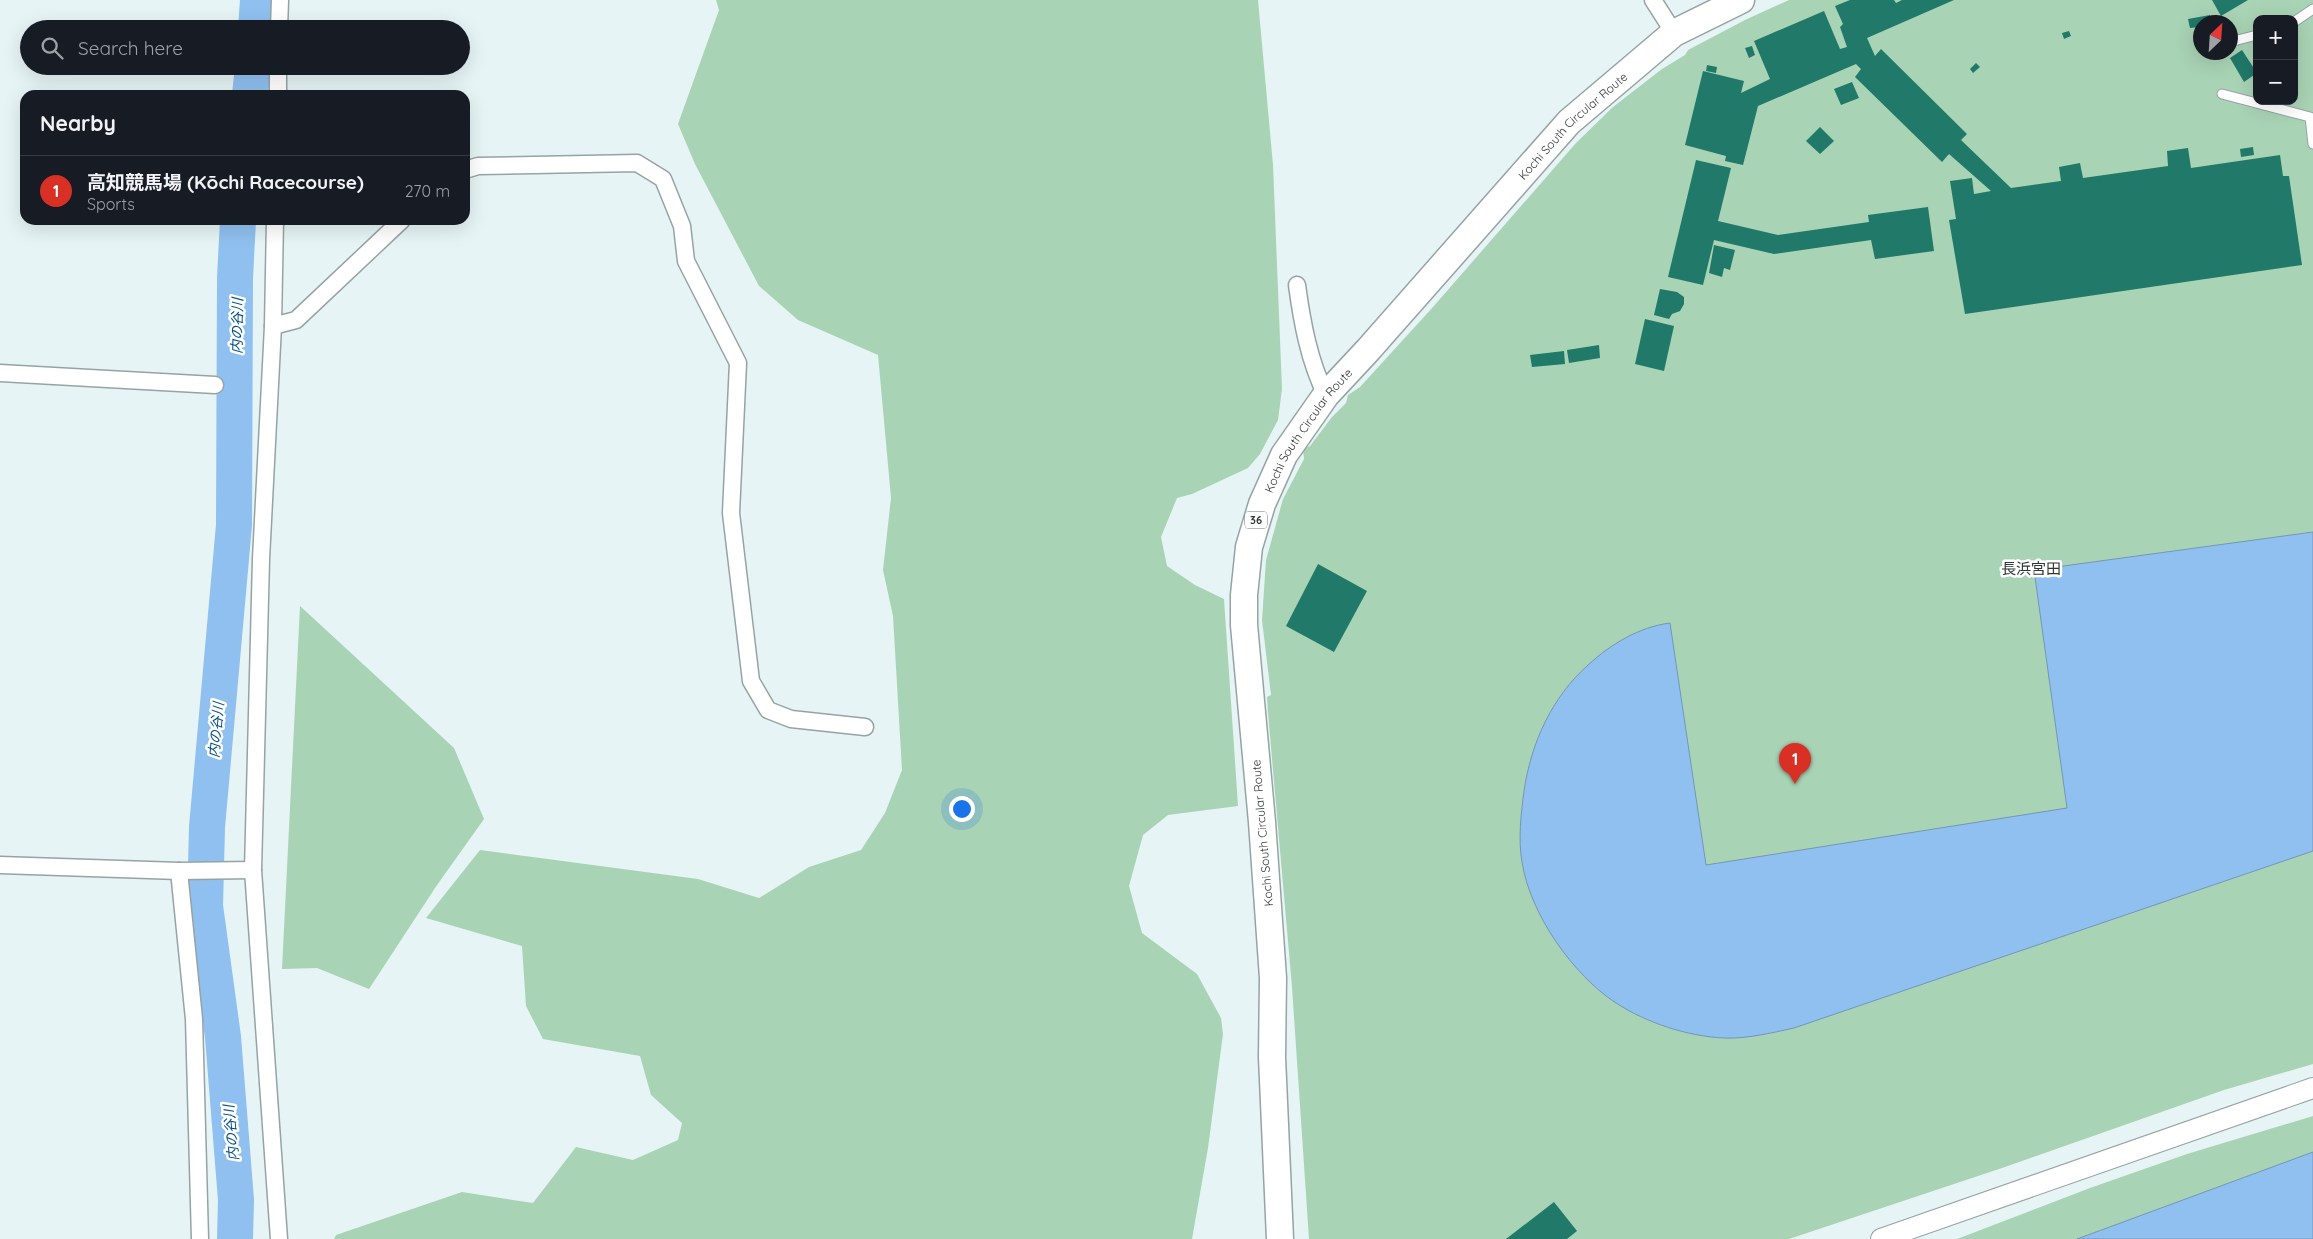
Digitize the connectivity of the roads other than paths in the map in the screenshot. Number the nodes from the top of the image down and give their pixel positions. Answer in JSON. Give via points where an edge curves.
{"nodes":[{"id":1,"x":280,"y":0,"type":"edge"},
{"id":2,"x":1653,"y":0,"type":"edge"},
{"id":3,"x":1741,"y":0,"type":"edge"},
{"id":4,"x":2313,"y":9,"type":"edge"},
{"id":5,"x":2298,"y":19,"type":"edge"},
{"id":6,"x":279,"y":20,"type":"edge"},
{"id":7,"x":1674,"y":33,"type":"junction"},
{"id":8,"x":2253,"y":36,"type":"edge"},
{"id":9,"x":2238,"y":40,"type":"edge"},
{"id":10,"x":278,"y":75,"type":"edge"},
{"id":11,"x":278,"y":90,"type":"edge"},
{"id":12,"x":2222,"y":94,"type":"dead end"},
{"id":13,"x":2313,"y":144,"type":"edge"},
{"id":14,"x":470,"y":168,"type":"edge"},
{"id":15,"x":275,"y":225,"type":"edge"},
{"id":16,"x":397,"y":225,"type":"edge"},
{"id":17,"x":1297,"y":285,"type":"dead end"},
{"id":18,"x":273,"y":326,"type":"junction"},
{"id":19,"x":0,"y":373,"type":"edge"},
{"id":20,"x":215,"y":385,"type":"dead end"},
{"id":21,"x":1326,"y":394,"type":"junction"},
{"id":22,"x":865,"y":727,"type":"dead end"},
{"id":23,"x":0,"y":865,"type":"edge"},
{"id":24,"x":183,"y":870,"type":"junction"},
{"id":25,"x":246,"y":871,"type":"junction"},
{"id":26,"x":2313,"y":1088,"type":"edge"},
{"id":27,"x":200,"y":1239,"type":"edge"},
{"id":28,"x":278,"y":1239,"type":"edge"},
{"id":29,"x":1280,"y":1239,"type":"edge"},
{"id":30,"x":1881,"y":1239,"type":"edge"}],
"edges":[{"from":1,"to":6,"type":"street"},
{"from":2,"to":7,"type":"street"},
{"from":3,"to":7,"type":"main road","name":"Kochi South Circular Route","number":"36"},
{"from":4,"to":5,"type":"lane"},
{"from":7,"to":21,"type":"main road","name":"Kochi South Circular Route","number":"36","via":[[1569,122]]},
{"from":8,"to":9,"type":"lane"},
{"from":10,"to":11,"type":"street"},
{"from":12,"to":13,"type":"lane","via":[[2310,117]]},
{"from":14,"to":22,"type":"street","via":[[637,163],[663,179],[682,226],[686,261],[738,363],[731,513],[751,682],[768,710],[791,719]]},
{"from":15,"to":18,"type":"street"},
{"from":16,"to":18,"type":"street","via":[[296,320]]},
{"from":17,"to":21,"type":"street","via":[[1302,321],[1319,381]]},
{"from":18,"to":25,"type":"street"},
{"from":19,"to":20,"type":"street"},
{"from":21,"to":29,"type":"main road","name":"Kochi South Circular Route","number":"36","via":[[1284,455],[1262,504],[1249,547],[1244,595],[1273,978],[1272,1057]]},
{"from":23,"to":24,"type":"street"},
{"from":24,"to":25,"type":"street"},
{"from":24,"to":27,"type":"street","via":[[194,1019]]},
{"from":25,"to":28,"type":"street"},
{"from":26,"to":30,"type":"street"}]}
